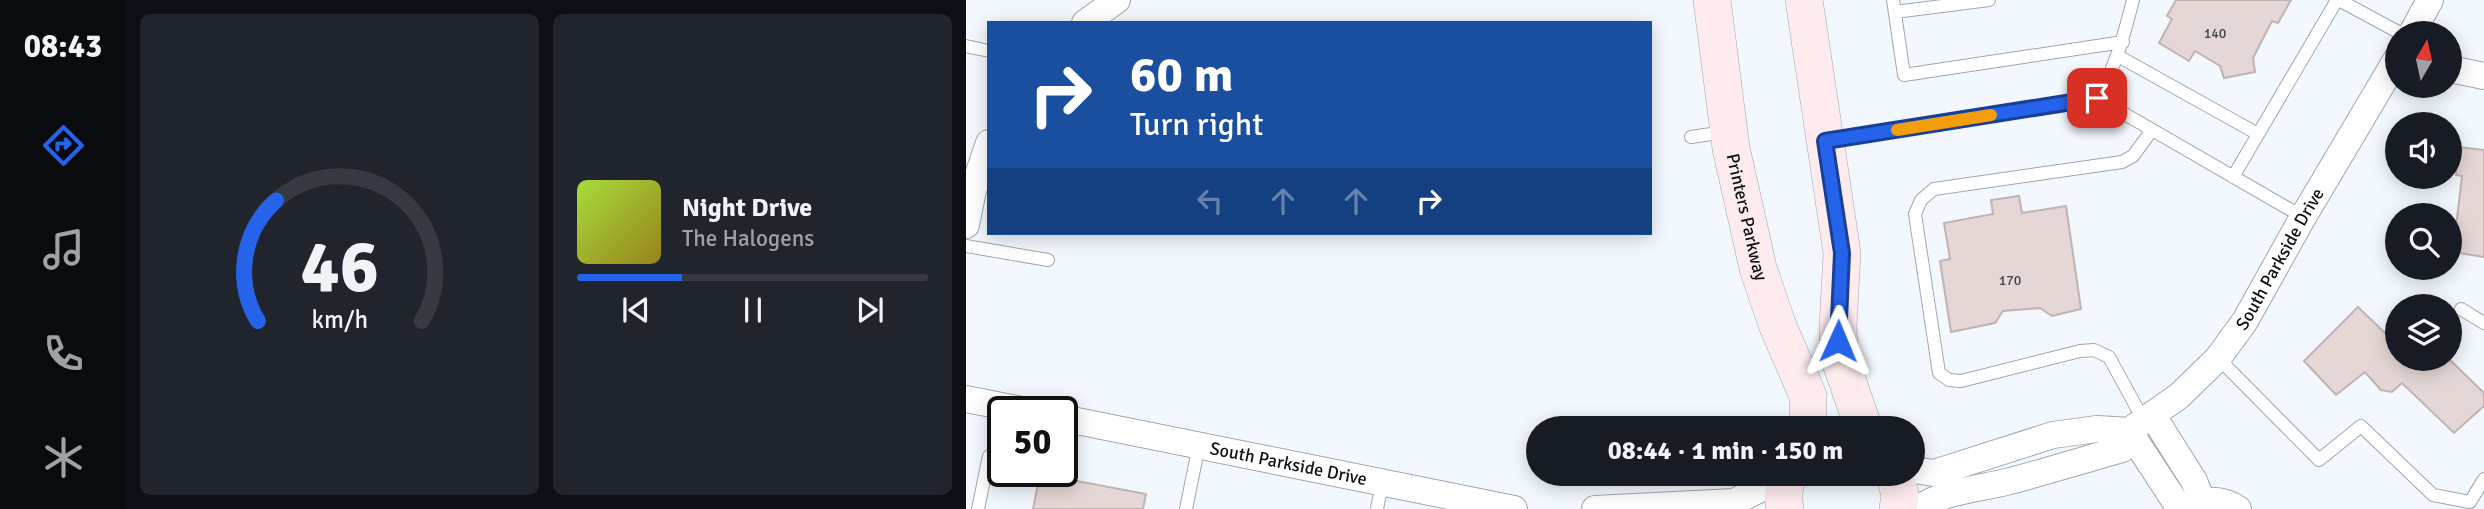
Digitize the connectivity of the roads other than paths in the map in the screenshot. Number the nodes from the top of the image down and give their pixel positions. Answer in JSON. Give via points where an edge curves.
{"nodes":[{"id":1,"x":1117,"y":0,"type":"edge"},
{"id":2,"x":1712,"y":0,"type":"edge"},
{"id":3,"x":1804,"y":0,"type":"edge"},
{"id":4,"x":2133,"y":0,"type":"edge"},
{"id":5,"x":2338,"y":0,"type":"edge"},
{"id":6,"x":2430,"y":0,"type":"edge"},
{"id":7,"x":1981,"y":1,"type":"edge"},
{"id":8,"x":1894,"y":6,"type":"edge"},
{"id":9,"x":1089,"y":21,"type":"edge"},
{"id":10,"x":2419,"y":21,"type":"edge"},
{"id":11,"x":2385,"y":25,"type":"edge"},
{"id":12,"x":2123,"y":42,"type":"junction"},
{"id":13,"x":966,"y":47,"type":"edge"},
{"id":14,"x":987,"y":51,"type":"edge"},
{"id":15,"x":2118,"y":57,"type":"junction"},
{"id":16,"x":2462,"y":71,"type":"edge"},
{"id":17,"x":2484,"y":76,"type":"edge"},
{"id":18,"x":2385,"y":79,"type":"edge"},
{"id":19,"x":2097,"y":98,"type":"junction"},
{"id":20,"x":2152,"y":130,"type":"junction"},
{"id":21,"x":1729,"y":132,"type":"junction"},
{"id":22,"x":2258,"y":134,"type":"junction"},
{"id":23,"x":1691,"y":137,"type":"dead end"},
{"id":24,"x":1825,"y":141,"type":"junction"},
{"id":25,"x":987,"y":150,"type":"edge"},
{"id":26,"x":2233,"y":177,"type":"junction"},
{"id":27,"x":2302,"y":217,"type":"junction"},
{"id":28,"x":966,"y":225,"type":"edge"},
{"id":29,"x":966,"y":246,"type":"edge"},
{"id":30,"x":1048,"y":260,"type":"dead end"},
{"id":31,"x":2462,"y":310,"type":"edge"},
{"id":32,"x":2484,"y":323,"type":"edge"},
{"id":33,"x":2218,"y":358,"type":"junction"},
{"id":34,"x":966,"y":399,"type":"edge"},
{"id":35,"x":987,"y":403,"type":"edge"},
{"id":36,"x":1808,"y":416,"type":"edge"},
{"id":37,"x":1859,"y":416,"type":"edge"},
{"id":38,"x":1078,"y":421,"type":"edge"},
{"id":39,"x":2142,"y":423,"type":"junction"},
{"id":40,"x":1199,"y":445,"type":"junction"},
{"id":41,"x":987,"y":466,"type":"edge"},
{"id":42,"x":1925,"y":472,"type":"edge"},
{"id":43,"x":2484,"y":479,"type":"edge"},
{"id":44,"x":1382,"y":483,"type":"junction"},
{"id":45,"x":1786,"y":486,"type":"edge"},
{"id":46,"x":1898,"y":486,"type":"edge"},
{"id":47,"x":2470,"y":502,"type":"junction"},
{"id":48,"x":2190,"y":506,"type":"edge"},
{"id":49,"x":2484,"y":506,"type":"edge"},
{"id":50,"x":978,"y":509,"type":"edge"},
{"id":51,"x":1186,"y":509,"type":"edge"},
{"id":52,"x":1377,"y":509,"type":"edge"},
{"id":53,"x":1514,"y":509,"type":"edge"},
{"id":54,"x":1595,"y":509,"type":"edge"},
{"id":55,"x":1898,"y":509,"type":"edge"},
{"id":56,"x":1917,"y":509,"type":"edge"},
{"id":57,"x":2238,"y":509,"type":"edge"}],
"edges":[{"from":1,"to":9,"type":"street"},
{"from":2,"to":21,"type":"main road","name":"Printers Parkway"},
{"from":3,"to":24,"type":"main road"},
{"from":4,"to":12,"type":"lane"},
{"from":5,"to":11,"type":"lane"},
{"from":5,"to":22,"type":"lane"},
{"from":6,"to":10,"type":"street"},
{"from":7,"to":8,"type":"lane"},
{"from":8,"to":12,"type":"lane","via":[[1904,75]]},
{"from":12,"to":15,"type":"lane"},
{"from":13,"to":14,"type":"lane"},
{"from":15,"to":19,"type":"lane"},
{"from":15,"to":22,"type":"lane"},
{"from":16,"to":17,"type":"street"},
{"from":18,"to":27,"type":"street","name":"South Parkside Drive"},
{"from":19,"to":20,"type":"lane"},
{"from":19,"to":24,"type":"lane"},
{"from":20,"to":26,"type":"lane"},
{"from":20,"to":39,"type":"lane","via":[[2133,156],[2122,162],[1934,189],[1921,200],[1915,214],[1939,373],[1961,381],[2094,350],[2109,357]]},
{"from":21,"to":23,"type":"lane"},
{"from":21,"to":36,"type":"main road","name":"Printers Parkway","via":[[1758,268],[1808,396]]},
{"from":22,"to":26,"type":"lane"},
{"from":24,"to":37,"type":"main road","via":[[1842,253],[1839,357]]},
{"from":25,"to":28,"type":"street"},
{"from":26,"to":27,"type":"lane"},
{"from":27,"to":33,"type":"street","name":"South Parkside Drive","via":[[2268,283]]},
{"from":29,"to":30,"type":"lane"},
{"from":31,"to":32,"type":"lane"},
{"from":33,"to":39,"type":"street","name":"South Parkside Drive"},
{"from":33,"to":47,"type":"lane","via":[[2319,460],[2361,426],[2433,495]]},
{"from":34,"to":35,"type":"street"},
{"from":38,"to":40,"type":"street","name":"South Parkside Drive"},
{"from":39,"to":42,"type":"street","via":[[2053,435],[1934,473]]},
{"from":39,"to":48,"type":"street","via":[[2194,481]]},
{"from":39,"to":56,"type":"street","name":"South Parkside Drive","via":[[2122,449],[1928,501]]},
{"from":40,"to":44,"type":"street","name":"South Parkside Drive"},
{"from":40,"to":51,"type":"lane"},
{"from":41,"to":50,"type":"lane"},
{"from":43,"to":47,"type":"lane"},
{"from":44,"to":52,"type":"lane"},
{"from":44,"to":53,"type":"street","name":"South Parkside Drive"},
{"from":45,"to":54,"type":"street","via":[[1734,502]]},
{"from":46,"to":55,"type":"main road"},
{"from":47,"to":49,"type":"lane"},
{"from":48,"to":57,"type":"street","via":[[2216,499]]}]}
